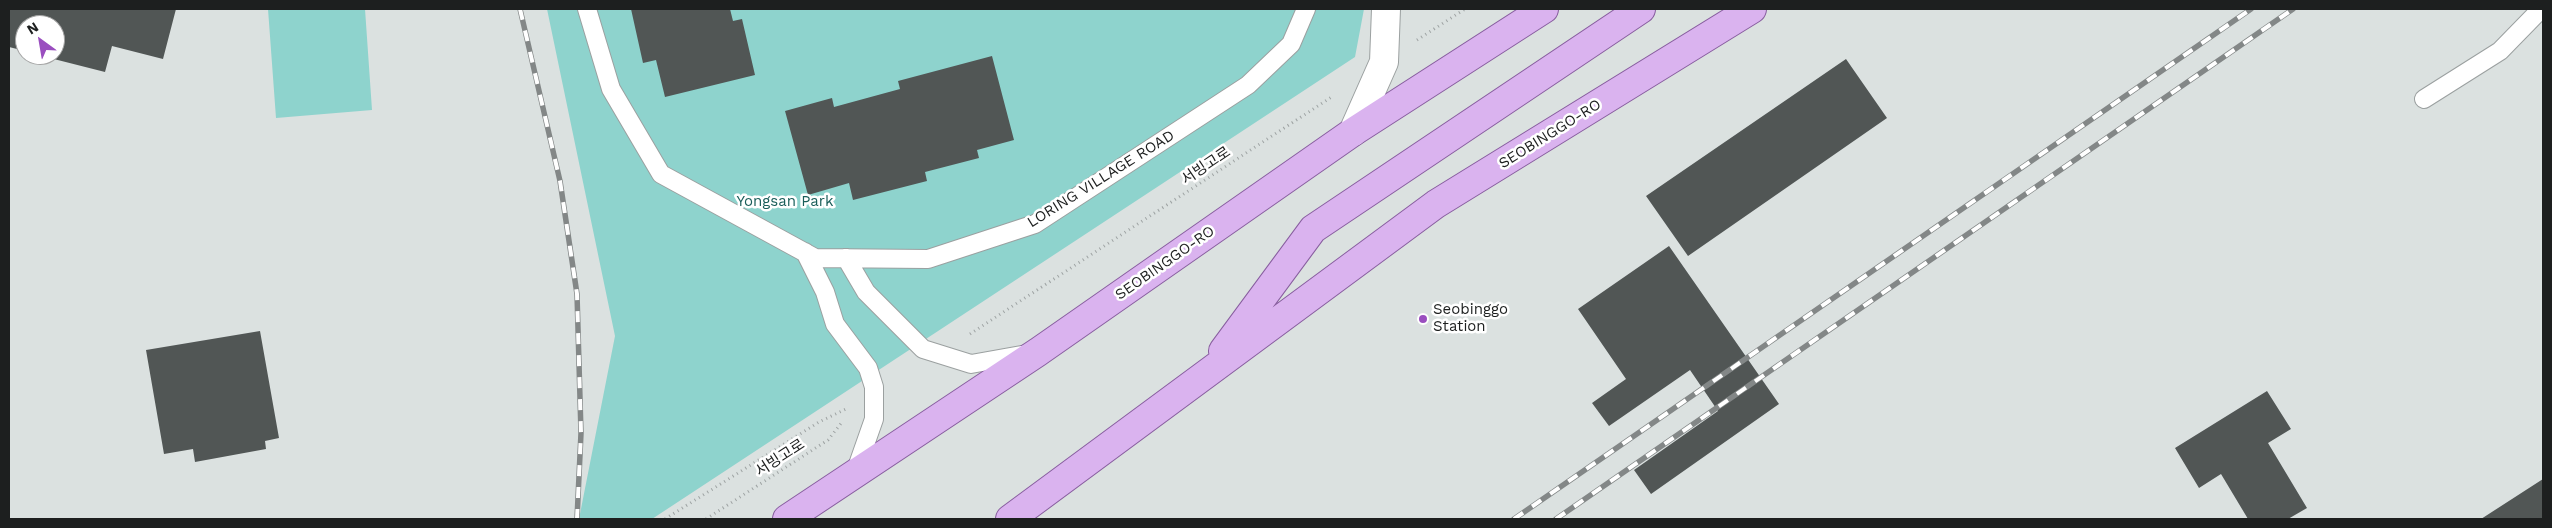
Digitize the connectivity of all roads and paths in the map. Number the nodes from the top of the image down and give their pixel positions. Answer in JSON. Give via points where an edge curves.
{"nodes":[{"id":1,"x":588,"y":9,"type":"edge"},
{"id":2,"x":1306,"y":9,"type":"edge"},
{"id":3,"x":1386,"y":9,"type":"edge"},
{"id":4,"x":1465,"y":9,"type":"edge"},
{"id":5,"x":1544,"y":9,"type":"edge"},
{"id":6,"x":1641,"y":9,"type":"edge"},
{"id":7,"x":1752,"y":9,"type":"edge"},
{"id":8,"x":2541,"y":9,"type":"edge"},
{"id":9,"x":1384,"y":62,"type":"junction"},
{"id":10,"x":1335,"y":94,"type":"dead end"},
{"id":11,"x":2424,"y":99,"type":"dead end"},
{"id":12,"x":1353,"y":132,"type":"junction"},
{"id":13,"x":805,"y":252,"type":"junction"},
{"id":14,"x":846,"y":258,"type":"junction"},
{"id":15,"x":967,"y":336,"type":"dead end"},
{"id":16,"x":1038,"y":352,"type":"junction"},
{"id":17,"x":1208,"y":372,"type":"junction"},
{"id":18,"x":848,"y":408,"type":"dead end"},
{"id":19,"x":845,"y":419,"type":"dead end"},
{"id":20,"x":855,"y":473,"type":"junction"},
{"id":21,"x":665,"y":519,"type":"edge"},
{"id":22,"x":706,"y":519,"type":"edge"},
{"id":23,"x":787,"y":519,"type":"edge"},
{"id":24,"x":1010,"y":519,"type":"edge"}],
"edges":[{"from":1,"to":13,"type":"lane","name":"LORING VILLAGE ROAD","via":[[611,89],[661,174]]},
{"from":2,"to":14,"type":"lane","name":"LORING VILLAGE ROAD","via":[[1291,44],[1248,85],[1035,224],[928,259]]},
{"from":3,"to":9,"type":"street"},
{"from":4,"to":9,"type":"path"},
{"from":5,"to":12,"type":"main road","name":"SEOBINGGO-RO"},
{"from":6,"to":17,"type":"main road","name":"SEOBINGGO-RO","via":[[1313,229]]},
{"from":7,"to":17,"type":"main road","name":"SEOBINGGO-RO","via":[[1436,204]]},
{"from":8,"to":11,"type":"lane","via":[[2500,51]]},
{"from":9,"to":12,"type":"street"},
{"from":10,"to":15,"type":"path","name":"서빙고로"},
{"from":12,"to":16,"type":"main road","name":"SEOBINGGO-RO"},
{"from":13,"to":14,"type":"lane","name":"LORING VILLAGE ROAD","via":[[815,258]]},
{"from":13,"to":20,"type":"lane","via":[[825,292],[835,324],[868,368],[874,387],[874,419]]},
{"from":14,"to":16,"type":"lane","via":[[866,292],[923,349],[970,364]]},
{"from":16,"to":20,"type":"main road","name":"SEOBINGGO-RO"},
{"from":17,"to":24,"type":"main road","name":"SEOBINGGO-RO"},
{"from":18,"to":21,"type":"path","via":[[819,422]]},
{"from":19,"to":22,"type":"path","name":"서빙고로","via":[[828,440]]},
{"from":20,"to":23,"type":"main road","name":"SEOBINGGO-RO"}]}
